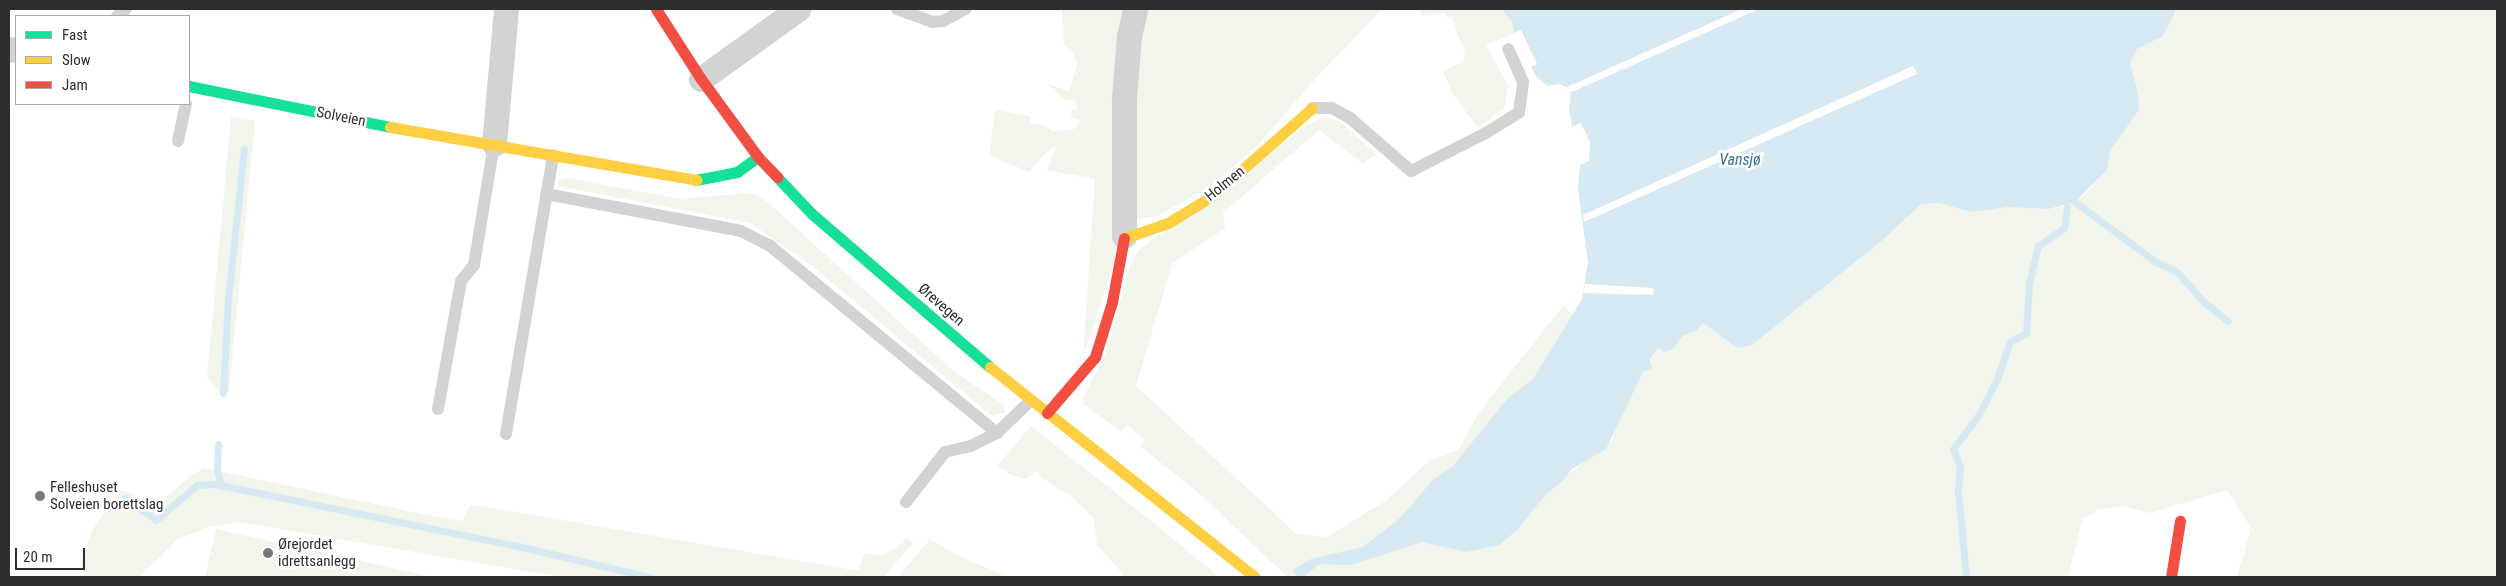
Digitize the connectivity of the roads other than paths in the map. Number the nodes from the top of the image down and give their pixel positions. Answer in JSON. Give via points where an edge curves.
{"nodes":[{"id":1,"x":506,"y":9,"type":"edge"},
{"id":2,"x":656,"y":9,"type":"edge"},
{"id":3,"x":798,"y":9,"type":"edge"},
{"id":4,"x":898,"y":9,"type":"edge"},
{"id":5,"x":966,"y":9,"type":"edge"},
{"id":6,"x":1135,"y":9,"type":"edge"},
{"id":7,"x":1508,"y":49,"type":"dead end"},
{"id":8,"x":701,"y":80,"type":"junction"},
{"id":9,"x":190,"y":87,"type":"edge"},
{"id":10,"x":186,"y":105,"type":"edge"},
{"id":11,"x":1312,"y":108,"type":"joint"},
{"id":12,"x":178,"y":141,"type":"dead end"},
{"id":13,"x":494,"y":144,"type":"junction"},
{"id":14,"x":553,"y":155,"type":"junction"},
{"id":15,"x":758,"y":157,"type":"junction"},
{"id":16,"x":546,"y":194,"type":"junction"},
{"id":17,"x":1124,"y":236,"type":"junction"},
{"id":18,"x":1030,"y":401,"type":"junction"},
{"id":19,"x":438,"y":409,"type":"dead end"},
{"id":20,"x":1047,"y":413,"type":"junction"},
{"id":21,"x":997,"y":433,"type":"junction"},
{"id":22,"x":506,"y":434,"type":"dead end"},
{"id":23,"x":906,"y":502,"type":"dead end"},
{"id":24,"x":2180,"y":521,"type":"dead end"},
{"id":25,"x":1255,"y":577,"type":"edge"},
{"id":26,"x":2171,"y":577,"type":"edge"}],
"edges":[{"from":1,"to":13,"type":"street"},
{"from":2,"to":8,"type":"street","name":"Ørevegen"},
{"from":3,"to":8,"type":"street"},
{"from":4,"to":5,"type":"lane","via":[[932,22],[943,21]]},
{"from":6,"to":17,"type":"street","via":[[1129,36],[1123,118]]},
{"from":7,"to":11,"type":"lane","via":[[1523,82],[1519,112],[1486,134],[1411,170],[1350,118],[1332,108]]},
{"from":8,"to":15,"type":"street","name":"Ørevegen"},
{"from":9,"to":13,"type":"street","name":"Solveien"},
{"from":10,"to":12,"type":"lane"},
{"from":11,"to":17,"type":"street","name":"Holmen","via":[[1212,196],[1168,223],[1145,233]]},
{"from":13,"to":14,"type":"street","name":"Solveien"},
{"from":13,"to":19,"type":"lane","via":[[474,265],[461,281]]},
{"from":14,"to":15,"type":"street","name":"Solveien","via":[[691,180],[737,172]]},
{"from":14,"to":16,"type":"lane"},
{"from":15,"to":18,"type":"street","name":"Ørevegen","via":[[812,214]]},
{"from":16,"to":21,"type":"lane","via":[[741,231],[769,245]]},
{"from":16,"to":22,"type":"lane"},
{"from":17,"to":20,"type":"street","via":[[1112,302],[1095,357]]},
{"from":18,"to":20,"type":"street","name":"Ørevegen"},
{"from":18,"to":21,"type":"lane"},
{"from":20,"to":25,"type":"street","name":"Ørevegen"},
{"from":21,"to":23,"type":"lane","via":[[971,446],[945,452]]},
{"from":24,"to":26,"type":"street"}]}
